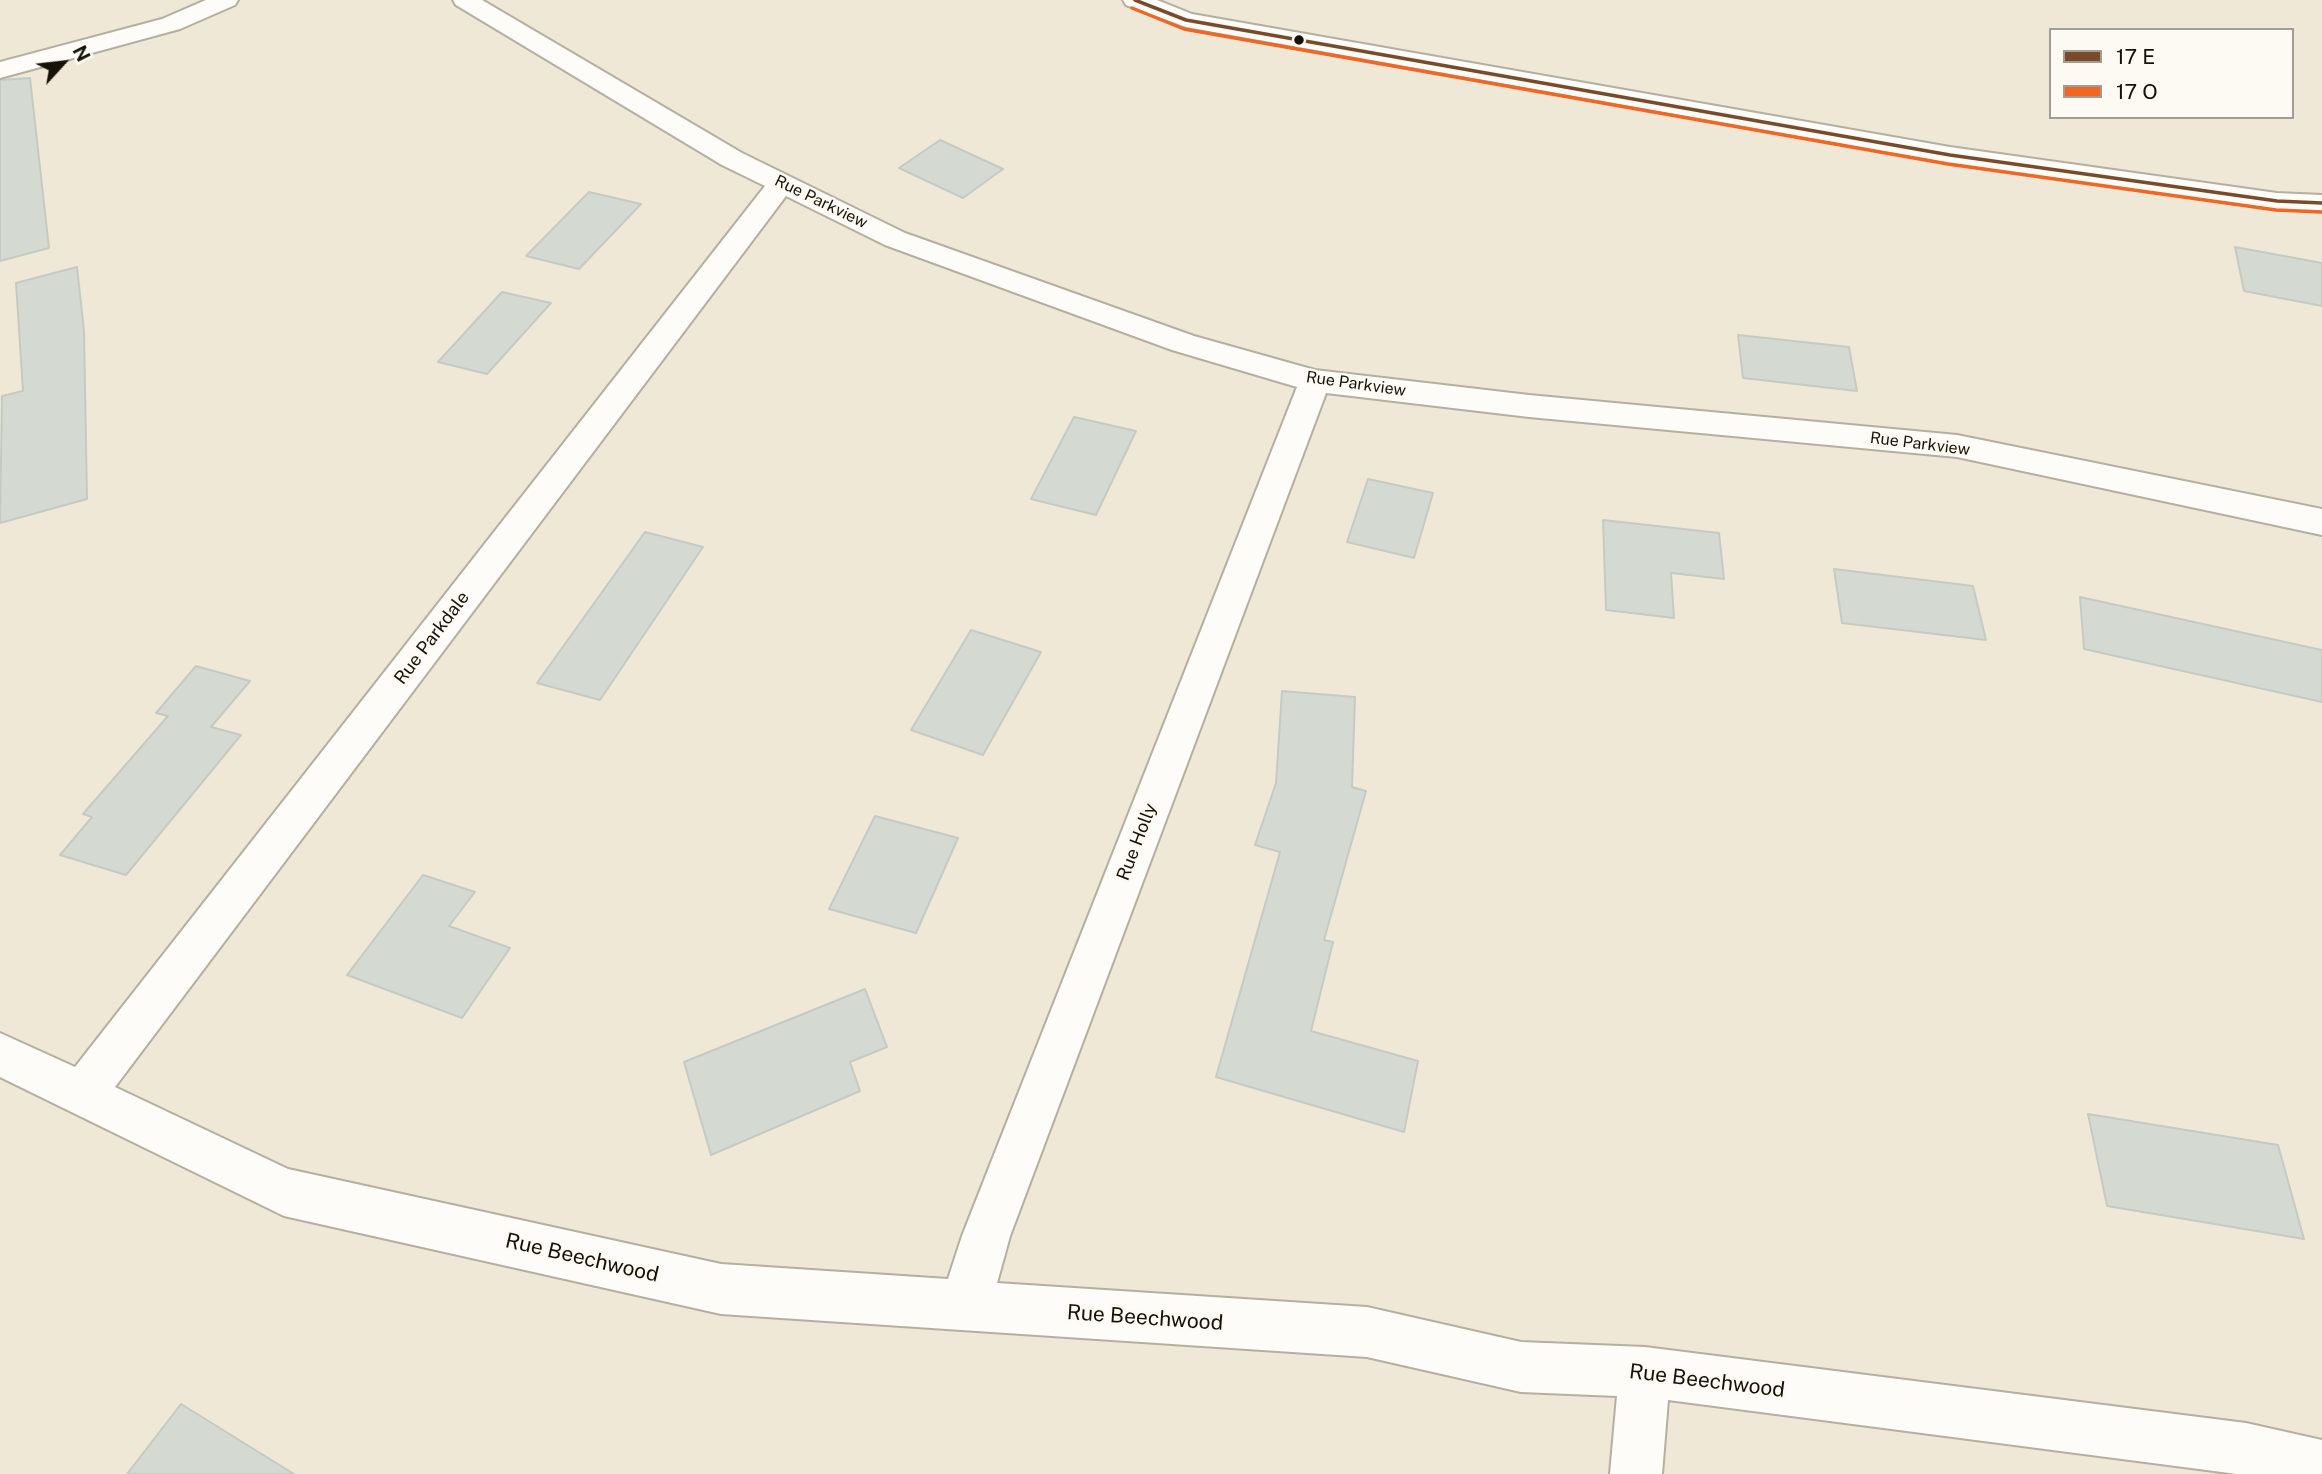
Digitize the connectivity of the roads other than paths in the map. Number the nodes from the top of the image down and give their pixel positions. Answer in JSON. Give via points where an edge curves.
{"nodes":[{"id":1,"x":226,"y":0,"type":"edge"},
{"id":2,"x":465,"y":0,"type":"edge"},
{"id":3,"x":1135,"y":0,"type":"edge"},
{"id":4,"x":1193,"y":10,"type":"edge"},
{"id":5,"x":0,"y":70,"type":"edge"},
{"id":6,"x":782,"y":183,"type":"junction"},
{"id":7,"x":2322,"y":203,"type":"edge"},
{"id":8,"x":1315,"y":380,"type":"junction"},
{"id":9,"x":2322,"y":522,"type":"edge"},
{"id":10,"x":0,"y":1054,"type":"edge"},
{"id":11,"x":82,"y":1094,"type":"junction"},
{"id":12,"x":965,"y":1306,"type":"junction"},
{"id":13,"x":1645,"y":1372,"type":"junction"},
{"id":14,"x":2322,"y":1466,"type":"edge"},
{"id":15,"x":1636,"y":1474,"type":"edge"}],
"edges":[{"from":1,"to":5,"type":"street","via":[[171,24]]},
{"from":2,"to":6,"type":"street","name":"Rue Parkview","via":[[733,159]]},
{"from":3,"to":4,"type":"street"},
{"from":4,"to":7,"type":"street","via":[[1950,155],[2277,201]]},
{"from":6,"to":8,"type":"street","name":"Rue Parkview","via":[[895,239],[1183,344]]},
{"from":6,"to":11,"type":"street","name":"Rue Parkdale"},
{"from":8,"to":9,"type":"street","name":"Rue Parkview","via":[[1529,406],[1957,446]]},
{"from":8,"to":12,"type":"street","name":"Rue Holly","via":[[990,1223]]},
{"from":10,"to":11,"type":"street","name":"Rue Beechwood"},
{"from":11,"to":12,"type":"street","name":"Rue Beechwood","via":[[284,1192],[721,1289]]},
{"from":12,"to":13,"type":"street","name":"Rue Beechwood","via":[[1367,1332],[1521,1367]]},
{"from":13,"to":14,"type":"street","name":"Rue Beechwood","via":[[2246,1449]]},
{"from":13,"to":15,"type":"street"}]}
